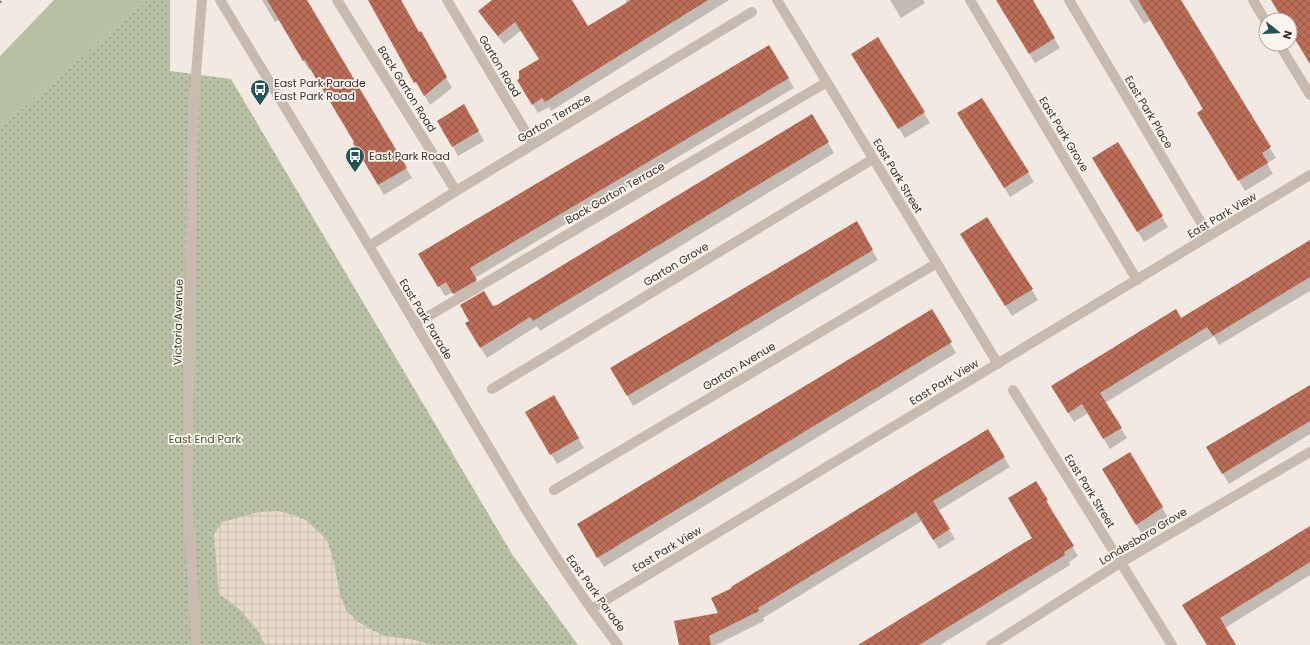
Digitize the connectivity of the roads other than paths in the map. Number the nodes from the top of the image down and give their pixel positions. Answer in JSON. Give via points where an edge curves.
{"nodes":[{"id":1,"x":202,"y":0,"type":"edge"},
{"id":2,"x":220,"y":0,"type":"edge"},
{"id":3,"x":337,"y":0,"type":"edge"},
{"id":4,"x":447,"y":0,"type":"edge"},
{"id":5,"x":777,"y":0,"type":"edge"},
{"id":6,"x":970,"y":0,"type":"edge"},
{"id":7,"x":1069,"y":0,"type":"edge"},
{"id":8,"x":1253,"y":0,"type":"edge"},
{"id":9,"x":752,"y":12,"type":"dead end"},
{"id":10,"x":1260,"y":12,"type":"edge"},
{"id":11,"x":1284,"y":52,"type":"edge"},
{"id":12,"x":827,"y":82,"type":"junction"},
{"id":13,"x":1310,"y":95,"type":"edge"},
{"id":14,"x":533,"y":144,"type":"junction"},
{"id":15,"x":873,"y":159,"type":"junction"},
{"id":16,"x":1310,"y":175,"type":"edge"},
{"id":17,"x":456,"y":191,"type":"junction"},
{"id":18,"x":1209,"y":236,"type":"junction"},
{"id":19,"x":369,"y":246,"type":"junction"},
{"id":20,"x":937,"y":263,"type":"junction"},
{"id":21,"x":1137,"y":280,"type":"junction"},
{"id":22,"x":415,"y":324,"type":"junction"},
{"id":23,"x":998,"y":364,"type":"junction"},
{"id":24,"x":492,"y":389,"type":"dead end"},
{"id":25,"x":1013,"y":390,"type":"dead end"},
{"id":26,"x":1310,"y":452,"type":"edge"},
{"id":27,"x":554,"y":490,"type":"dead end"},
{"id":28,"x":1120,"y":563,"type":"junction"},
{"id":29,"x":591,"y":609,"type":"junction"},
{"id":30,"x":196,"y":645,"type":"edge"},
{"id":31,"x":618,"y":645,"type":"edge"},
{"id":32,"x":991,"y":645,"type":"edge"},
{"id":33,"x":1172,"y":645,"type":"edge"}],
"edges":[{"from":1,"to":30,"type":"street","name":"Victoria Avenue","via":[[193,110],[188,497]]},
{"from":2,"to":19,"type":"street","name":"East Park Parade"},
{"from":3,"to":17,"type":"street","name":"Back Garton Road"},
{"from":4,"to":14,"type":"street","name":"Garton Road"},
{"from":5,"to":12,"type":"street","name":"East Park Street"},
{"from":6,"to":21,"type":"street","name":"East Park Grove"},
{"from":7,"to":18,"type":"street","name":"East Park Place"},
{"from":8,"to":10,"type":"street"},
{"from":9,"to":14,"type":"street","name":"Garton Terrace"},
{"from":11,"to":13,"type":"street"},
{"from":12,"to":15,"type":"street","name":"East Park Street"},
{"from":12,"to":22,"type":"street","name":"Back Garton Terrace"},
{"from":14,"to":17,"type":"street","name":"Garton Terrace"},
{"from":15,"to":20,"type":"street","name":"East Park Street"},
{"from":15,"to":24,"type":"street","name":"Garton Grove"},
{"from":16,"to":18,"type":"street","name":"East Park View"},
{"from":17,"to":19,"type":"street","name":"Garton Terrace"},
{"from":18,"to":21,"type":"street","name":"East Park View"},
{"from":19,"to":22,"type":"street","name":"East Park Parade"},
{"from":20,"to":23,"type":"street","name":"East Park Street"},
{"from":20,"to":27,"type":"street","name":"Garton Avenue"},
{"from":21,"to":23,"type":"street","name":"East Park View"},
{"from":22,"to":29,"type":"street","name":"East Park Parade","via":[[524,508]]},
{"from":23,"to":29,"type":"street","name":"East Park View"},
{"from":25,"to":28,"type":"street","name":"East Park Street"},
{"from":26,"to":28,"type":"street","name":"Londesboro Grove"},
{"from":28,"to":32,"type":"street","name":"Londesboro Grove"},
{"from":28,"to":33,"type":"street","name":"East Park Street"},
{"from":29,"to":31,"type":"street","name":"East Park Parade"}]}
